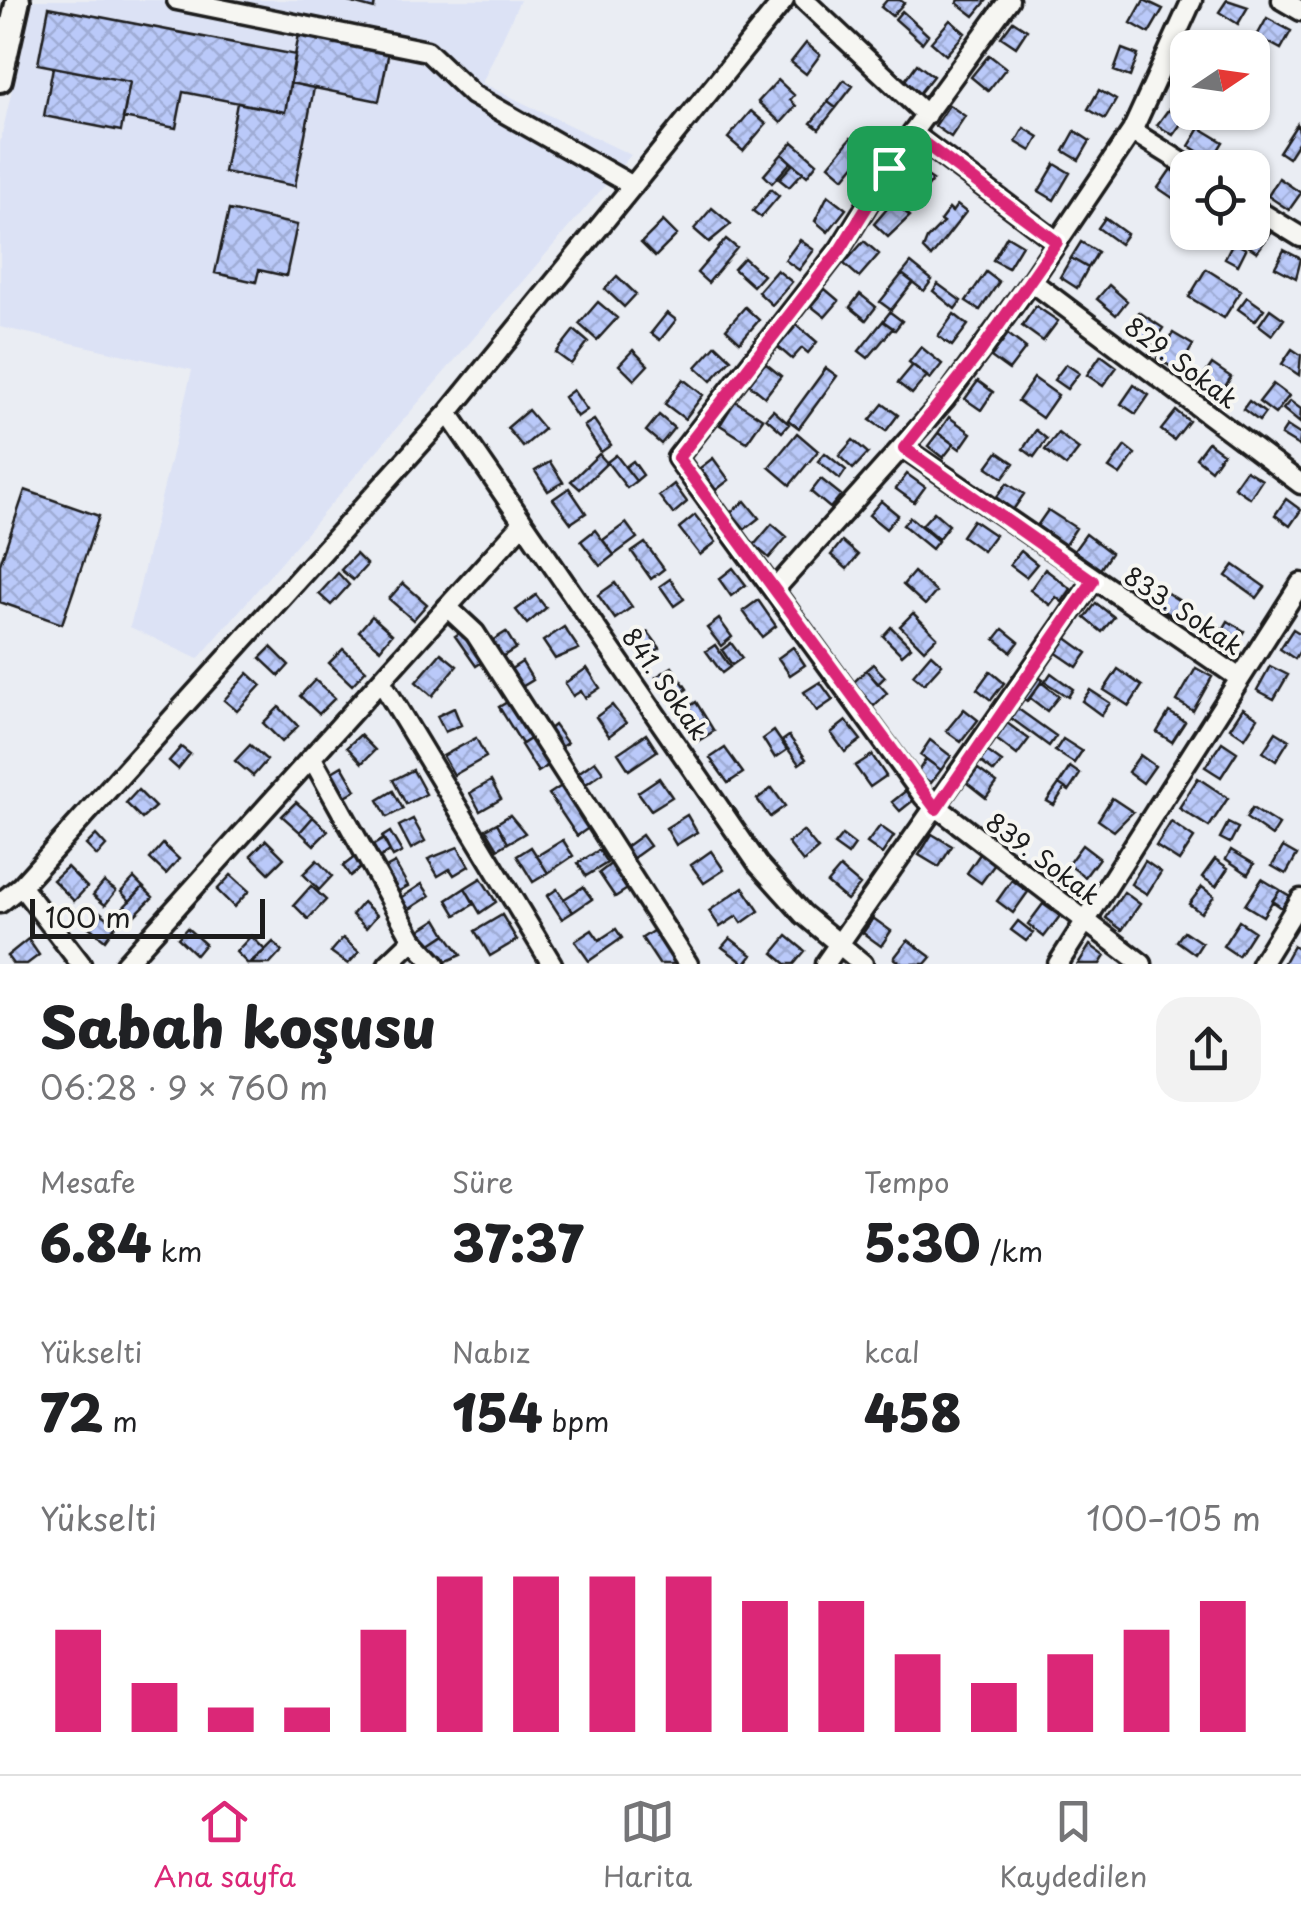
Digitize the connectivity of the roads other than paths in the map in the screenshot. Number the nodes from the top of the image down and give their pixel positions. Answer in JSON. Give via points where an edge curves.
{"nodes":[{"id":1,"x":18,"y":0,"type":"edge"},
{"id":2,"x":178,"y":0,"type":"edge"},
{"id":3,"x":784,"y":0,"type":"edge"},
{"id":4,"x":804,"y":0,"type":"edge"},
{"id":5,"x":1009,"y":0,"type":"edge"},
{"id":6,"x":1192,"y":0,"type":"edge"},
{"id":7,"x":1282,"y":0,"type":"edge"},
{"id":8,"x":1301,"y":11,"type":"edge"},
{"id":9,"x":0,"y":80,"type":"edge"},
{"id":10,"x":926,"y":114,"type":"junction"},
{"id":11,"x":1132,"y":130,"type":"junction"},
{"id":12,"x":912,"y":134,"type":"junction"},
{"id":13,"x":1170,"y":154,"type":"edge"},
{"id":14,"x":633,"y":186,"type":"junction"},
{"id":15,"x":1270,"y":218,"type":"edge"},
{"id":16,"x":1301,"y":238,"type":"edge"},
{"id":17,"x":1057,"y":242,"type":"junction"},
{"id":18,"x":1032,"y":281,"type":"junction"},
{"id":19,"x":448,"y":414,"type":"junction"},
{"id":20,"x":904,"y":448,"type":"junction"},
{"id":21,"x":1301,"y":484,"type":"edge"},
{"id":22,"x":523,"y":523,"type":"junction"},
{"id":23,"x":1093,"y":581,"type":"junction"},
{"id":24,"x":1301,"y":583,"type":"edge"},
{"id":25,"x":774,"y":590,"type":"junction"},
{"id":26,"x":446,"y":606,"type":"junction"},
{"id":27,"x":1238,"y":677,"type":"junction"},
{"id":28,"x":381,"y":682,"type":"junction"},
{"id":29,"x":312,"y":758,"type":"junction"},
{"id":30,"x":936,"y":809,"type":"junction"},
{"id":31,"x":22,"y":886,"type":"junction"},
{"id":32,"x":1301,"y":899,"type":"edge"},
{"id":33,"x":0,"y":903,"type":"edge"},
{"id":34,"x":1087,"y":924,"type":"junction"},
{"id":35,"x":413,"y":940,"type":"junction"},
{"id":36,"x":839,"y":946,"type":"junction"},
{"id":37,"x":81,"y":964,"type":"edge"},
{"id":38,"x":125,"y":964,"type":"edge"},
{"id":39,"x":388,"y":964,"type":"edge"},
{"id":40,"x":435,"y":964,"type":"edge"},
{"id":41,"x":552,"y":964,"type":"edge"},
{"id":42,"x":688,"y":964,"type":"edge"},
{"id":43,"x":825,"y":964,"type":"edge"},
{"id":44,"x":863,"y":964,"type":"edge"},
{"id":45,"x":1058,"y":964,"type":"edge"},
{"id":46,"x":1142,"y":964,"type":"edge"},
{"id":47,"x":1261,"y":964,"type":"edge"}],
"edges":[{"from":1,"to":9,"type":"main road"},
{"from":2,"to":14,"type":"street","via":[[427,51],[473,95]]},
{"from":3,"to":14,"type":"street"},
{"from":4,"to":10,"type":"street"},
{"from":5,"to":10,"type":"street"},
{"from":6,"to":11,"type":"street"},
{"from":7,"to":8,"type":"street"},
{"from":10,"to":12,"type":"street"},
{"from":11,"to":13,"type":"street"},
{"from":11,"to":17,"type":"street"},
{"from":12,"to":17,"type":"street"},
{"from":12,"to":25,"type":"street","name":"839. Sokak","via":[[840,250],[681,449],[679,464]]},
{"from":14,"to":19,"type":"street"},
{"from":15,"to":16,"type":"street"},
{"from":17,"to":18,"type":"street"},
{"from":18,"to":20,"type":"street"},
{"from":18,"to":21,"type":"street","name":"829. Sokak"},
{"from":19,"to":22,"type":"street","name":"841. Sokak"},
{"from":19,"to":31,"type":"street"},
{"from":20,"to":23,"type":"street","name":"833. Sokak"},
{"from":20,"to":25,"type":"street"},
{"from":22,"to":26,"type":"street"},
{"from":22,"to":36,"type":"street","name":"841. Sokak","via":[[758,864]]},
{"from":23,"to":27,"type":"street","name":"833. Sokak"},
{"from":23,"to":30,"type":"street"},
{"from":24,"to":27,"type":"street"},
{"from":25,"to":30,"type":"street","name":"839. Sokak"},
{"from":26,"to":28,"type":"street"},
{"from":26,"to":42,"type":"street","via":[[475,633]]},
{"from":27,"to":34,"type":"street"},
{"from":28,"to":29,"type":"street"},
{"from":28,"to":41,"type":"street"},
{"from":29,"to":35,"type":"street"},
{"from":29,"to":38,"type":"street"},
{"from":30,"to":34,"type":"street","name":"839. Sokak"},
{"from":30,"to":36,"type":"street"},
{"from":31,"to":33,"type":"street"},
{"from":31,"to":37,"type":"street"},
{"from":32,"to":47,"type":"street"},
{"from":34,"to":45,"type":"street"},
{"from":34,"to":46,"type":"street","name":"839. Sokak"},
{"from":35,"to":39,"type":"street"},
{"from":35,"to":40,"type":"street"},
{"from":36,"to":43,"type":"street"},
{"from":36,"to":44,"type":"street","name":"841. Sokak"}]}
